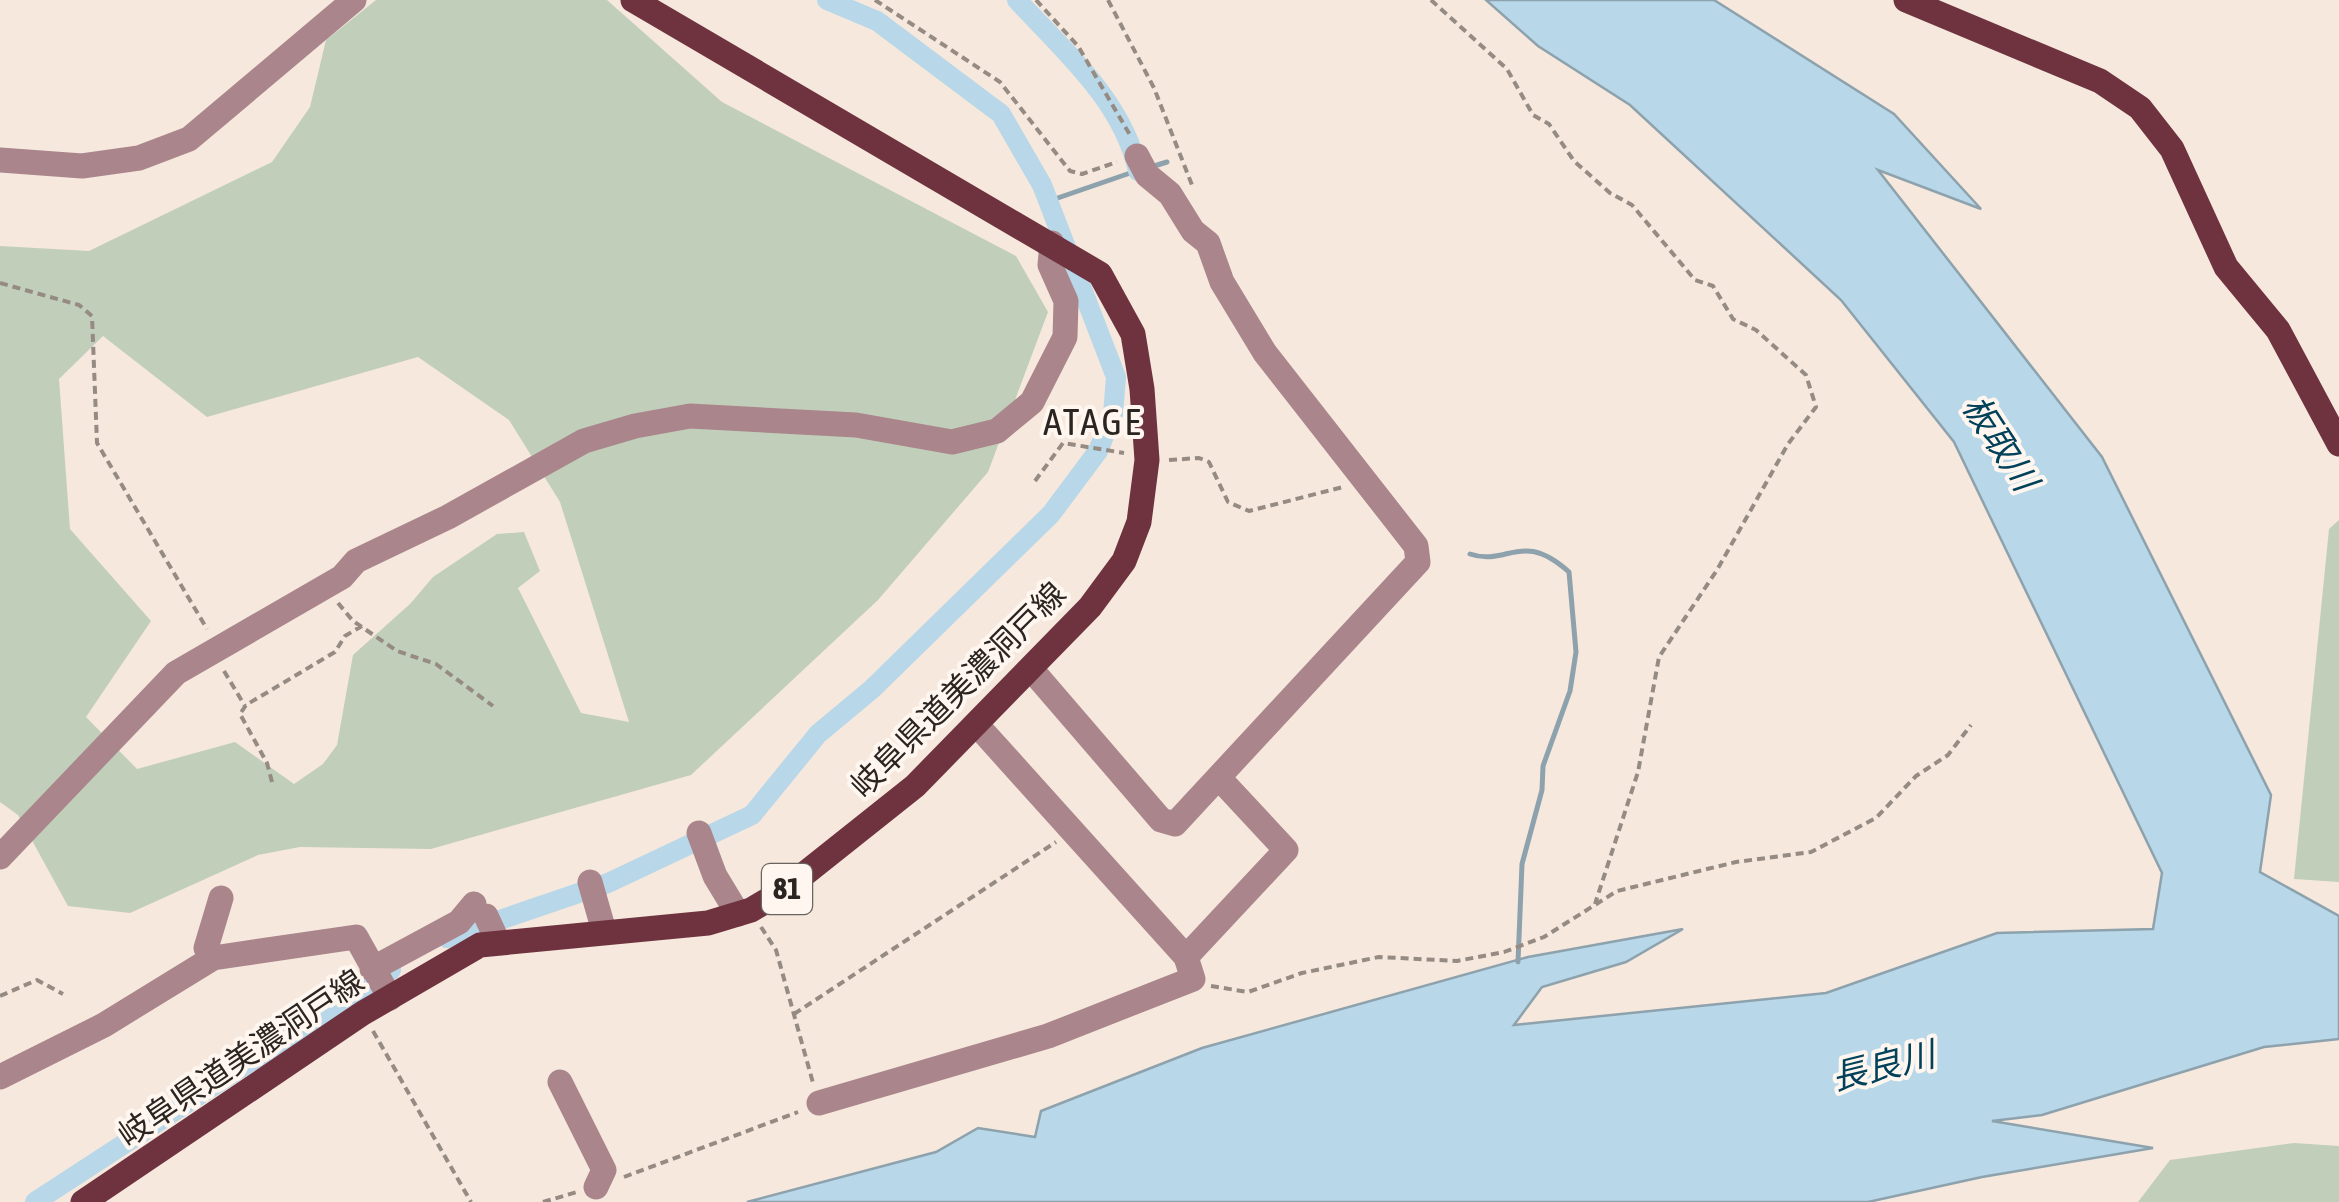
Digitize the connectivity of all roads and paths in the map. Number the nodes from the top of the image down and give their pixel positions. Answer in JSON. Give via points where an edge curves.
{"nodes":[{"id":1,"x":354,"y":0,"type":"edge"},
{"id":2,"x":633,"y":0,"type":"edge"},
{"id":3,"x":874,"y":0,"type":"edge"},
{"id":4,"x":1036,"y":0,"type":"edge"},
{"id":5,"x":1108,"y":0,"type":"edge"},
{"id":6,"x":1432,"y":0,"type":"edge"},
{"id":7,"x":1906,"y":0,"type":"edge"},
{"id":8,"x":1138,"y":156,"type":"junction"},
{"id":9,"x":0,"y":160,"type":"edge"},
{"id":10,"x":1195,"y":194,"type":"dead end"},
{"id":11,"x":1055,"y":245,"type":"junction"},
{"id":12,"x":0,"y":283,"type":"edge"},
{"id":13,"x":2337,"y":434,"type":"edge"},
{"id":14,"x":1147,"y":458,"type":"junction"},
{"id":15,"x":1366,"y":478,"type":"junction"},
{"id":16,"x":1034,"y":481,"type":"dead end"},
{"id":17,"x":318,"y":590,"type":"junction"},
{"id":18,"x":362,"y":626,"type":"junction"},
{"id":19,"x":214,"y":648,"type":"junction"},
{"id":20,"x":1031,"y":669,"type":"junction"},
{"id":21,"x":245,"y":706,"type":"junction"},
{"id":22,"x":493,"y":706,"type":"dead end"},
{"id":23,"x":1971,"y":724,"type":"dead end"},
{"id":24,"x":977,"y":725,"type":"junction"},
{"id":25,"x":1219,"y":778,"type":"junction"},
{"id":26,"x":272,"y":782,"type":"dead end"},
{"id":27,"x":10,"y":831,"type":"edge"},
{"id":28,"x":1073,"y":832,"type":"junction"},
{"id":29,"x":703,"y":840,"type":"dead end"},
{"id":30,"x":0,"y":857,"type":"edge"},
{"id":31,"x":593,"y":889,"type":"dead end"},
{"id":32,"x":221,"y":898,"type":"dead end"},
{"id":33,"x":1595,"y":904,"type":"junction"},
{"id":34,"x":744,"y":912,"type":"junction"},
{"id":35,"x":488,"y":923,"type":"junction"},
{"id":36,"x":604,"y":931,"type":"junction"},
{"id":37,"x":212,"y":958,"type":"junction"},
{"id":38,"x":1189,"y":968,"type":"junction"},
{"id":39,"x":380,"y":983,"type":"junction"},
{"id":40,"x":64,"y":994,"type":"dead end"},
{"id":41,"x":0,"y":996,"type":"edge"},
{"id":42,"x":363,"y":1014,"type":"junction"},
{"id":43,"x":794,"y":1014,"type":"junction"},
{"id":44,"x":0,"y":1077,"type":"edge"},
{"id":45,"x":560,"y":1082,"type":"dead end"},
{"id":46,"x":819,"y":1104,"type":"junction"},
{"id":47,"x":596,"y":1187,"type":"junction"},
{"id":48,"x":83,"y":1202,"type":"edge"},
{"id":49,"x":471,"y":1202,"type":"edge"},
{"id":50,"x":544,"y":1202,"type":"edge"}],
"edges":[{"from":1,"to":9,"type":"street","via":[[189,139],[139,158],[82,166]]},
{"from":2,"to":11,"type":"main road","name":"岐阜県道美濃洞戸線","number":"81"},
{"from":3,"to":8,"type":"path","via":[[1000,82],[1070,171],[1082,174]]},
{"from":4,"to":8,"type":"path","via":[[1078,46]]},
{"from":5,"to":10,"type":"path","via":[[1154,88]]},
{"from":6,"to":33,"type":"path","via":[[1506,69],[1533,115],[1549,124],[1574,162],[1632,204],[1695,280],[1713,286],[1733,319],[1756,330],[1806,374],[1814,390],[1816,407],[1659,657],[1638,772]]},
{"from":7,"to":13,"type":"main road","via":[[2100,81],[2140,108],[2172,149],[2226,267],[2278,330]]},
{"from":8,"to":15,"type":"street","via":[[1208,243],[1222,282],[1264,352]]},
{"from":11,"to":14,"type":"main road","name":"岐阜県道美濃洞戸線","number":"81","via":[[1087,263],[1111,290],[1133,334]]},
{"from":11,"to":17,"type":"street","via":[[1050,265],[1066,301],[1065,336],[1032,402],[997,430],[952,442],[856,425],[690,416],[635,426],[584,441],[356,560]]},
{"from":12,"to":19,"type":"path","via":[[79,306],[92,316],[97,443]]},
{"from":14,"to":15,"type":"path","via":[[1210,462],[1228,502],[1248,511]]},
{"from":14,"to":16,"type":"path","via":[[1063,443]]},
{"from":14,"to":20,"type":"main road","name":"岐阜県道美濃洞戸線","number":"81","via":[[1139,522],[1124,561]]},
{"from":15,"to":25,"type":"street","via":[[1416,546],[1418,562]]},
{"from":17,"to":18,"type":"path"},
{"from":17,"to":19,"type":"street"},
{"from":18,"to":21,"type":"path","via":[[335,652]]},
{"from":18,"to":22,"type":"path","via":[[397,651],[454,674]]},
{"from":19,"to":21,"type":"path"},
{"from":19,"to":27,"type":"street","via":[[176,672]]},
{"from":20,"to":24,"type":"main road","name":"岐阜県道美濃洞戸線","number":"81"},
{"from":20,"to":25,"type":"street","via":[[1161,820],[1175,824]]},
{"from":21,"to":26,"type":"path","via":[[240,714]]},
{"from":23,"to":33,"type":"path","via":[[1948,755],[1857,832],[1812,852],[1640,884]]},
{"from":24,"to":28,"type":"street"},
{"from":24,"to":34,"type":"main road","name":"岐阜県道美濃洞戸線","number":"81","via":[[890,807],[783,891]]},
{"from":25,"to":38,"type":"street","via":[[1286,850]]},
{"from":27,"to":30,"type":"street"},
{"from":28,"to":38,"type":"street"},
{"from":28,"to":43,"type":"path"},
{"from":29,"to":34,"type":"street","via":[[715,876]]},
{"from":31,"to":36,"type":"street"},
{"from":32,"to":37,"type":"street","via":[[206,948]]},
{"from":33,"to":38,"type":"path","via":[[1530,943],[1457,961],[1378,956],[1248,992]]},
{"from":34,"to":36,"type":"main road","name":"岐阜県道美濃洞戸線","number":"81","via":[[708,923]]},
{"from":34,"to":43,"type":"path","via":[[776,950]]},
{"from":35,"to":36,"type":"main road","name":"岐阜県道美濃洞戸線","number":"81"},
{"from":35,"to":39,"type":"street","via":[[459,922]]},
{"from":35,"to":39,"type":"main road","name":"岐阜県道美濃洞戸線","number":"81","via":[[480,945]]},
{"from":37,"to":39,"type":"street","via":[[356,936]]},
{"from":37,"to":44,"type":"street","via":[[104,1025]]},
{"from":38,"to":46,"type":"street","via":[[1048,1036]]},
{"from":39,"to":42,"type":"main road","name":"岐阜県道美濃洞戸線","number":"81"},
{"from":40,"to":41,"type":"path","via":[[37,980]]},
{"from":42,"to":48,"type":"main road","name":"岐阜県道美濃洞戸線","number":"81"},
{"from":42,"to":49,"type":"path"},
{"from":43,"to":46,"type":"path"},
{"from":45,"to":47,"type":"street","via":[[604,1170]]},
{"from":46,"to":47,"type":"path"},
{"from":47,"to":50,"type":"path"}]}
